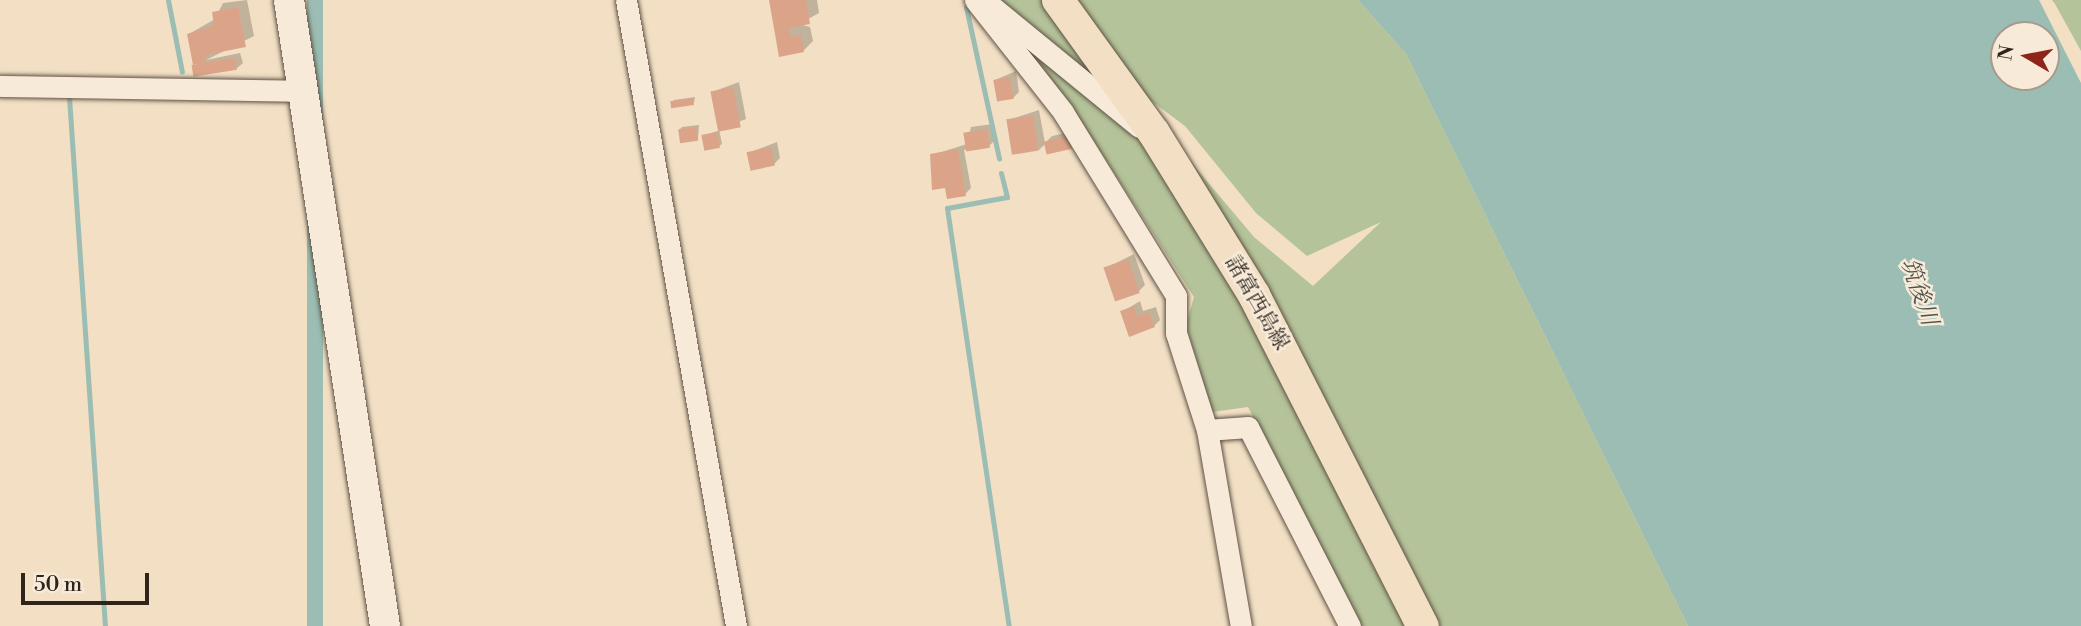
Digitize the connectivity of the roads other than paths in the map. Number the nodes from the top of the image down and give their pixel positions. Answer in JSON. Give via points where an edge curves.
{"nodes":[{"id":1,"x":289,"y":0,"type":"edge"},
{"id":2,"x":626,"y":0,"type":"edge"},
{"id":3,"x":975,"y":0,"type":"edge"},
{"id":4,"x":984,"y":0,"type":"edge"},
{"id":5,"x":1058,"y":0,"type":"edge"},
{"id":6,"x":0,"y":86,"type":"edge"},
{"id":7,"x":303,"y":91,"type":"junction"},
{"id":8,"x":1154,"y":133,"type":"junction"},
{"id":9,"x":1207,"y":430,"type":"junction"},
{"id":10,"x":385,"y":626,"type":"edge"},
{"id":11,"x":736,"y":626,"type":"edge"},
{"id":12,"x":1241,"y":626,"type":"edge"},
{"id":13,"x":1350,"y":626,"type":"edge"},
{"id":14,"x":1423,"y":626,"type":"edge"}],
"edges":[{"from":1,"to":7,"type":"street"},
{"from":2,"to":11,"type":"street"},
{"from":3,"to":9,"type":"street","via":[[1063,112],[1176,296],[1176,333]]},
{"from":4,"to":8,"type":"street"},
{"from":5,"to":8,"type":"main road","name":"諸富西島線"},
{"from":6,"to":7,"type":"street"},
{"from":7,"to":10,"type":"street"},
{"from":8,"to":14,"type":"main road","name":"諸富西島線","via":[[1254,295]]},
{"from":9,"to":12,"type":"street"},
{"from":9,"to":13,"type":"street","via":[[1248,427]]}]}
